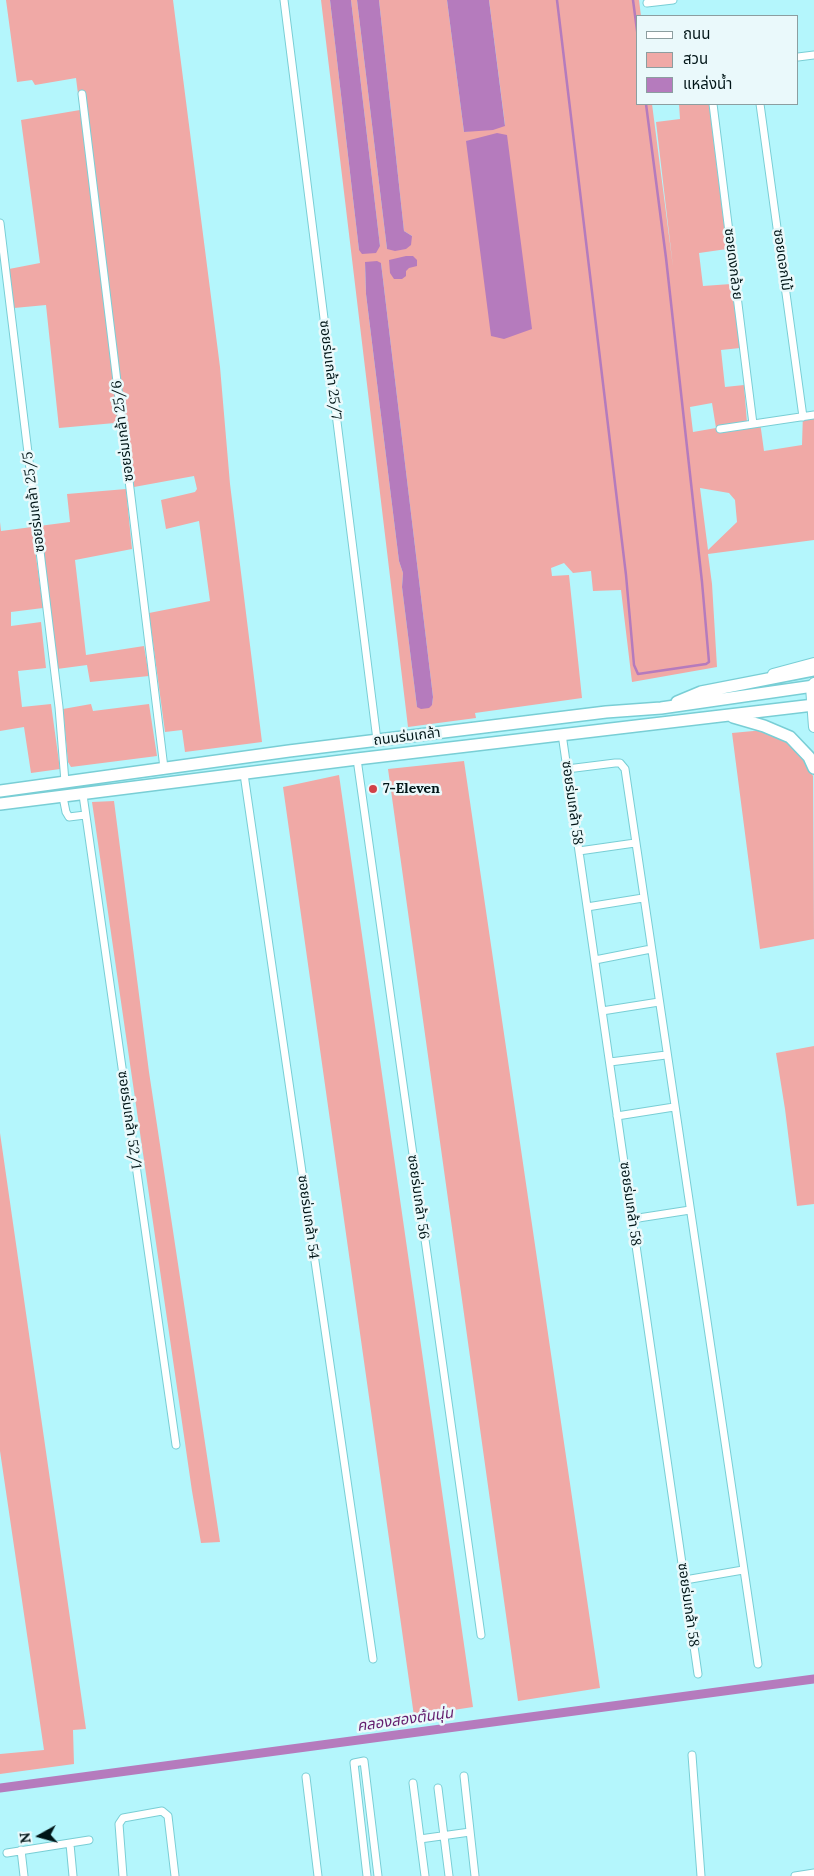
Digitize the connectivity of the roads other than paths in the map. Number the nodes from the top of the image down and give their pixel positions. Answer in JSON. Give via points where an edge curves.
{"nodes":[{"id":1,"x":284,"y":0,"type":"edge"},
{"id":2,"x":673,"y":0,"type":"edge"},
{"id":3,"x":647,"y":3,"type":"dead end"},
{"id":4,"x":814,"y":55,"type":"edge"},
{"id":5,"x":799,"y":57,"type":"edge"},
{"id":6,"x":82,"y":94,"type":"dead end"},
{"id":7,"x":713,"y":105,"type":"edge"},
{"id":8,"x":760,"y":105,"type":"edge"},
{"id":9,"x":0,"y":223,"type":"edge"},
{"id":10,"x":814,"y":415,"type":"edge"},
{"id":11,"x":803,"y":417,"type":"junction"},
{"id":12,"x":753,"y":424,"type":"junction"},
{"id":13,"x":720,"y":429,"type":"dead end"},
{"id":14,"x":814,"y":662,"type":"edge"},
{"id":15,"x":814,"y":670,"type":"edge"},
{"id":16,"x":756,"y":681,"type":"junction"},
{"id":17,"x":813,"y":685,"type":"edge"},
{"id":18,"x":813,"y":705,"type":"edge"},
{"id":19,"x":661,"y":708,"type":"junction"},
{"id":20,"x":728,"y":715,"type":"junction"},
{"id":21,"x":814,"y":727,"type":"edge"},
{"id":22,"x":562,"y":734,"type":"junction"},
{"id":23,"x":377,"y":740,"type":"junction"},
{"id":24,"x":357,"y":758,"type":"junction"},
{"id":25,"x":164,"y":768,"type":"junction"},
{"id":26,"x":814,"y":768,"type":"edge"},
{"id":27,"x":567,"y":769,"type":"junction"},
{"id":28,"x":244,"y":774,"type":"junction"},
{"id":29,"x":64,"y":782,"type":"junction"},
{"id":30,"x":0,"y":791,"type":"edge"},
{"id":31,"x":83,"y":795,"type":"junction"},
{"id":32,"x":63,"y":797,"type":"junction"},
{"id":33,"x":0,"y":804,"type":"edge"},
{"id":34,"x":85,"y":815,"type":"junction"},
{"id":35,"x":635,"y":843,"type":"junction"},
{"id":36,"x":579,"y":851,"type":"junction"},
{"id":37,"x":643,"y":898,"type":"junction"},
{"id":38,"x":587,"y":906,"type":"junction"},
{"id":39,"x":651,"y":949,"type":"junction"},
{"id":40,"x":595,"y":960,"type":"junction"},
{"id":41,"x":659,"y":1002,"type":"junction"},
{"id":42,"x":602,"y":1011,"type":"junction"},
{"id":43,"x":666,"y":1055,"type":"junction"},
{"id":44,"x":610,"y":1062,"type":"junction"},
{"id":45,"x":674,"y":1107,"type":"junction"},
{"id":46,"x":617,"y":1116,"type":"junction"},
{"id":47,"x":690,"y":1210,"type":"junction"},
{"id":48,"x":632,"y":1219,"type":"junction"},
{"id":49,"x":176,"y":1445,"type":"dead end"},
{"id":50,"x":744,"y":1570,"type":"junction"},
{"id":51,"x":685,"y":1580,"type":"junction"},
{"id":52,"x":481,"y":1634,"type":"dead end"},
{"id":53,"x":372,"y":1659,"type":"dead end"},
{"id":54,"x":758,"y":1664,"type":"dead end"},
{"id":55,"x":698,"y":1674,"type":"dead end"},
{"id":56,"x":692,"y":1755,"type":"dead end"},
{"id":57,"x":464,"y":1776,"type":"dead end"},
{"id":58,"x":306,"y":1777,"type":"dead end"},
{"id":59,"x":413,"y":1783,"type":"dead end"},
{"id":60,"x":438,"y":1788,"type":"dead end"},
{"id":61,"x":470,"y":1832,"type":"junction"},
{"id":62,"x":444,"y":1835,"type":"junction"},
{"id":63,"x":420,"y":1839,"type":"junction"},
{"id":64,"x":89,"y":1840,"type":"dead end"},
{"id":65,"x":70,"y":1844,"type":"junction"},
{"id":66,"x":21,"y":1850,"type":"junction"},
{"id":67,"x":6,"y":1853,"type":"dead end"},
{"id":68,"x":814,"y":1873,"type":"edge"},
{"id":69,"x":24,"y":1876,"type":"edge"},
{"id":70,"x":73,"y":1876,"type":"edge"},
{"id":71,"x":123,"y":1876,"type":"edge"},
{"id":72,"x":175,"y":1876,"type":"edge"},
{"id":73,"x":318,"y":1876,"type":"edge"},
{"id":74,"x":367,"y":1876,"type":"edge"},
{"id":75,"x":378,"y":1876,"type":"edge"},
{"id":76,"x":425,"y":1876,"type":"edge"},
{"id":77,"x":449,"y":1876,"type":"edge"},
{"id":78,"x":476,"y":1876,"type":"edge"},
{"id":79,"x":701,"y":1876,"type":"edge"},
{"id":80,"x":795,"y":1876,"type":"edge"}],
"edges":[{"from":1,"to":23,"type":"street","name":"ซอยร่มเกล้า 25/7"},
{"from":2,"to":3,"type":"street"},
{"from":4,"to":5,"type":"street"},
{"from":6,"to":25,"type":"street","name":"ซอยร่มเกล้า 25/6"},
{"from":7,"to":12,"type":"street","name":"ซอยดงกล้วย"},
{"from":8,"to":11,"type":"street","name":"ซอยดอกไม้"},
{"from":9,"to":29,"type":"street","name":"ซอยร่มเกล้า 25/5","via":[[59,707]]},
{"from":10,"to":11,"type":"street"},
{"from":11,"to":12,"type":"street"},
{"from":12,"to":13,"type":"street"},
{"from":14,"to":16,"type":"main road"},
{"from":15,"to":16,"type":"main road"},
{"from":16,"to":19,"type":"main road","via":[[701,692]]},
{"from":17,"to":18,"type":"main road"},
{"from":17,"to":19,"type":"main road","name":"ถนนร่มเกล้า"},
{"from":18,"to":20,"type":"main road","name":"ถนนร่มเกล้า"},
{"from":18,"to":21,"type":"main road"},
{"from":19,"to":23,"type":"main road","name":"ถนนร่มเกล้า"},
{"from":20,"to":22,"type":"main road","name":"ถนนร่มเกล้า"},
{"from":20,"to":26,"type":"main road","via":[[790,737],[809,757]]},
{"from":22,"to":24,"type":"main road","name":"ถนนร่มเกล้า"},
{"from":22,"to":27,"type":"street","name":"ซอยร่มเกล้า 58"},
{"from":23,"to":25,"type":"main road","name":"ถนนร่มเกล้า"},
{"from":24,"to":28,"type":"main road","name":"ถนนร่มเกล้า"},
{"from":24,"to":52,"type":"street","name":"ซอยร่มเกล้า 56"},
{"from":25,"to":29,"type":"main road","name":"ถนนร่มเกล้า"},
{"from":27,"to":35,"type":"street","via":[[615,763],[623,766]]},
{"from":27,"to":36,"type":"street","name":"ซอยร่มเกล้า 58"},
{"from":28,"to":31,"type":"main road","name":"ถนนร่มเกล้า"},
{"from":28,"to":53,"type":"street","name":"ซอยร่มเกล้า 54"},
{"from":29,"to":30,"type":"main road","name":"ถนนร่มเกล้า"},
{"from":31,"to":32,"type":"main road","name":"ถนนร่มเกล้า"},
{"from":31,"to":34,"type":"street","name":"ซอยร่มเกล้า 52/1"},
{"from":32,"to":33,"type":"main road","name":"ถนนร่มเกล้า"},
{"from":32,"to":34,"type":"street","via":[[69,817]]},
{"from":34,"to":49,"type":"street","name":"ซอยร่มเกล้า 52/1"},
{"from":35,"to":36,"type":"street"},
{"from":35,"to":37,"type":"street"},
{"from":36,"to":38,"type":"street","name":"ซอยร่มเกล้า 58"},
{"from":37,"to":38,"type":"street"},
{"from":37,"to":39,"type":"street"},
{"from":38,"to":40,"type":"street","name":"ซอยร่มเกล้า 58"},
{"from":39,"to":40,"type":"street"},
{"from":39,"to":41,"type":"street"},
{"from":40,"to":42,"type":"street","name":"ซอยร่มเกล้า 58"},
{"from":41,"to":42,"type":"street"},
{"from":41,"to":43,"type":"street"},
{"from":42,"to":44,"type":"street","name":"ซอยร่มเกล้า 58"},
{"from":43,"to":44,"type":"street"},
{"from":43,"to":45,"type":"street"},
{"from":44,"to":46,"type":"street","name":"ซอยร่มเกล้า 58"},
{"from":45,"to":46,"type":"street"},
{"from":45,"to":47,"type":"street"},
{"from":46,"to":48,"type":"street","name":"ซอยร่มเกล้า 58"},
{"from":47,"to":48,"type":"street"},
{"from":47,"to":50,"type":"street"},
{"from":48,"to":51,"type":"street","name":"ซอยร่มเกล้า 58"},
{"from":50,"to":51,"type":"street"},
{"from":50,"to":54,"type":"street"},
{"from":51,"to":55,"type":"street","name":"ซอยร่มเกล้า 58"},
{"from":56,"to":79,"type":"street"},
{"from":57,"to":61,"type":"street"},
{"from":58,"to":73,"type":"street"},
{"from":59,"to":63,"type":"street"},
{"from":60,"to":62,"type":"street"},
{"from":61,"to":62,"type":"street"},
{"from":61,"to":78,"type":"street"},
{"from":62,"to":63,"type":"street"},
{"from":62,"to":77,"type":"street"},
{"from":63,"to":76,"type":"street"},
{"from":64,"to":65,"type":"street"},
{"from":65,"to":66,"type":"street"},
{"from":65,"to":70,"type":"street"},
{"from":66,"to":67,"type":"street"},
{"from":66,"to":69,"type":"street"},
{"from":68,"to":80,"type":"street"},
{"from":71,"to":72,"type":"street","via":[[119,1824],[123,1818],[162,1811],[168,1816]]},
{"from":74,"to":75,"type":"street","via":[[354,1763],[364,1761]]}]}
